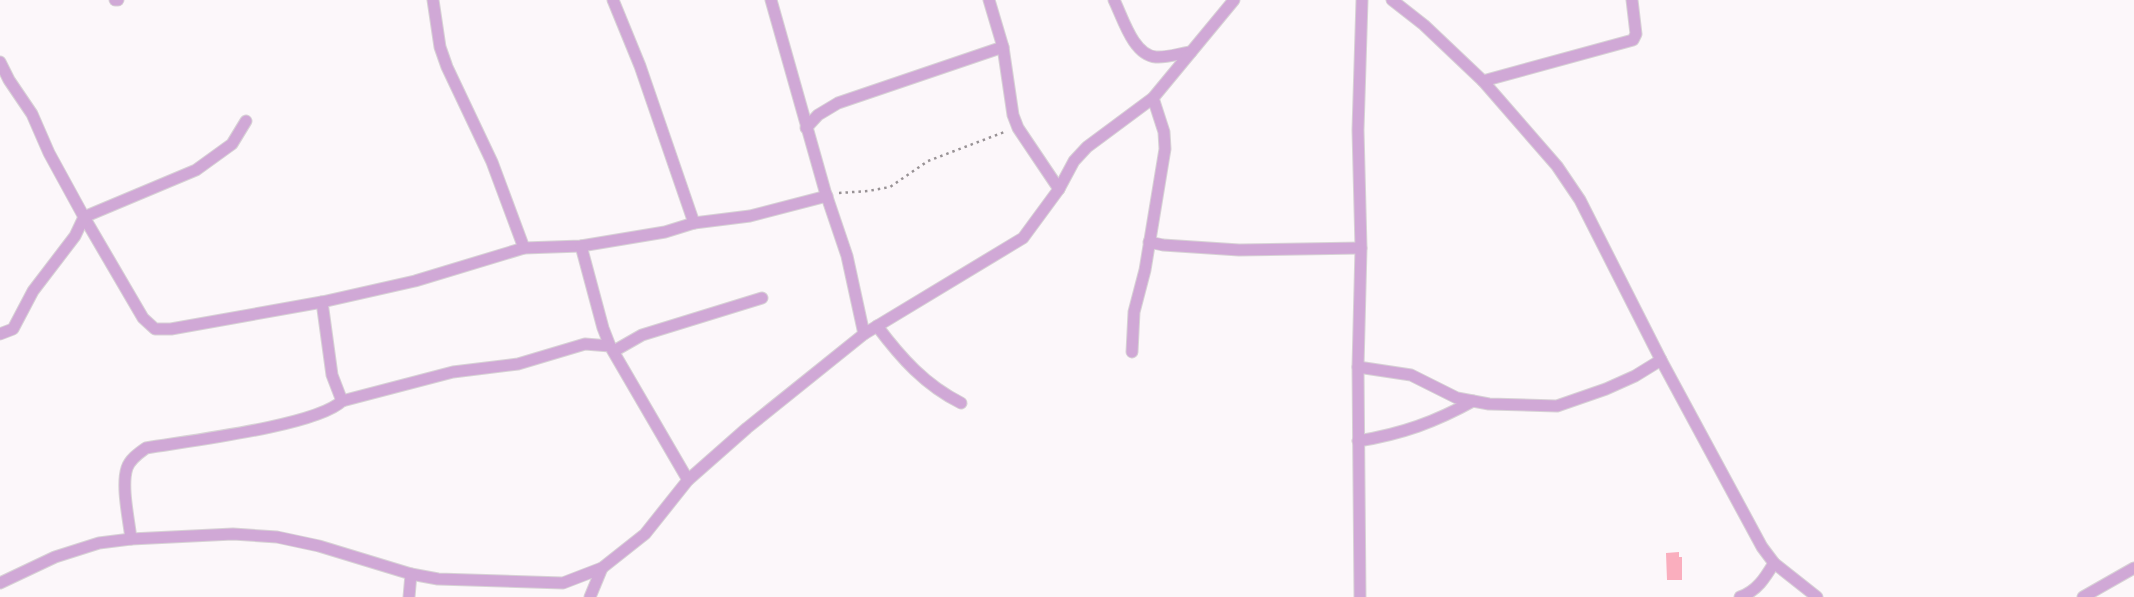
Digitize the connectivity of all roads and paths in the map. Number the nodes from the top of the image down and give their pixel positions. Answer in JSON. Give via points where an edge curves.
{"nodes":[{"id":1,"x":433,"y":0,"type":"edge"},
{"id":2,"x":613,"y":0,"type":"edge"},
{"id":3,"x":771,"y":0,"type":"edge"},
{"id":4,"x":989,"y":0,"type":"edge"},
{"id":5,"x":1114,"y":0,"type":"edge"},
{"id":6,"x":1234,"y":0,"type":"edge"},
{"id":7,"x":1362,"y":0,"type":"edge"},
{"id":8,"x":1392,"y":0,"type":"edge"},
{"id":9,"x":1632,"y":0,"type":"edge"},
{"id":10,"x":1003,"y":47,"type":"junction"},
{"id":11,"x":1191,"y":52,"type":"junction"},
{"id":12,"x":0,"y":62,"type":"edge"},
{"id":13,"x":1483,"y":81,"type":"junction"},
{"id":14,"x":1153,"y":98,"type":"junction"},
{"id":15,"x":246,"y":122,"type":"dead end"},
{"id":16,"x":806,"y":128,"type":"junction"},
{"id":17,"x":1018,"y":128,"type":"junction"},
{"id":18,"x":1059,"y":189,"type":"junction"},
{"id":19,"x":826,"y":194,"type":"junction"},
{"id":20,"x":84,"y":218,"type":"junction"},
{"id":21,"x":694,"y":223,"type":"junction"},
{"id":22,"x":1149,"y":242,"type":"junction"},
{"id":23,"x":581,"y":246,"type":"junction"},
{"id":24,"x":524,"y":248,"type":"junction"},
{"id":25,"x":1361,"y":248,"type":"junction"},
{"id":26,"x":762,"y":298,"type":"dead end"},
{"id":27,"x":322,"y":302,"type":"junction"},
{"id":28,"x":876,"y":326,"type":"junction"},
{"id":29,"x":0,"y":334,"type":"edge"},
{"id":30,"x":864,"y":334,"type":"junction"},
{"id":31,"x":612,"y":348,"type":"junction"},
{"id":32,"x":1132,"y":352,"type":"dead end"},
{"id":33,"x":1661,"y":360,"type":"junction"},
{"id":34,"x":1358,"y":367,"type":"junction"},
{"id":35,"x":342,"y":401,"type":"junction"},
{"id":36,"x":1474,"y":401,"type":"junction"},
{"id":37,"x":961,"y":403,"type":"dead end"},
{"id":38,"x":1358,"y":441,"type":"junction"},
{"id":39,"x":688,"y":480,"type":"junction"},
{"id":40,"x":131,"y":539,"type":"junction"},
{"id":41,"x":1774,"y":563,"type":"junction"},
{"id":42,"x":602,"y":568,"type":"junction"},
{"id":43,"x":2134,"y":568,"type":"edge"},
{"id":44,"x":411,"y":574,"type":"junction"},
{"id":45,"x":0,"y":583,"type":"edge"},
{"id":46,"x":409,"y":597,"type":"edge"},
{"id":47,"x":590,"y":597,"type":"edge"},
{"id":48,"x":1360,"y":597,"type":"edge"},
{"id":49,"x":1740,"y":597,"type":"edge"},
{"id":50,"x":1817,"y":597,"type":"edge"},
{"id":51,"x":2083,"y":597,"type":"edge"}],
"edges":[{"from":1,"to":24,"type":"street","via":[[440,47],[447,67],[492,162]]},
{"from":2,"to":21,"type":"street","via":[[640,66]]},
{"from":3,"to":16,"type":"street"},
{"from":4,"to":10,"type":"street"},
{"from":5,"to":11,"type":"street","via":[[1136,44],[1144,53],[1157,57]]},
{"from":6,"to":11,"type":"street"},
{"from":7,"to":25,"type":"street","via":[[1358,130]]},
{"from":8,"to":13,"type":"street","via":[[1424,25]]},
{"from":9,"to":13,"type":"street","via":[[1636,34],[1633,40]]},
{"from":10,"to":16,"type":"street","via":[[838,104],[818,115]]},
{"from":10,"to":17,"type":"street","via":[[1013,115]]},
{"from":11,"to":14,"type":"street"},
{"from":12,"to":20,"type":"street","via":[[32,114]]},
{"from":13,"to":33,"type":"street","via":[[1557,166],[1580,200]]},
{"from":14,"to":18,"type":"street","via":[[1087,147]]},
{"from":14,"to":22,"type":"street","via":[[1164,132],[1165,148]]},
{"from":15,"to":20,"type":"street","via":[[232,144],[196,170]]},
{"from":16,"to":19,"type":"street"},
{"from":17,"to":18,"type":"street"},
{"from":17,"to":19,"type":"path","via":[[928,161],[890,187]]},
{"from":18,"to":28,"type":"street","via":[[1023,238]]},
{"from":19,"to":21,"type":"street","via":[[750,216]]},
{"from":19,"to":30,"type":"street","via":[[847,256]]},
{"from":20,"to":27,"type":"street","via":[[143,318],[155,329],[171,329]]},
{"from":20,"to":29,"type":"street","via":[[75,236],[33,291],[13,329]]},
{"from":21,"to":23,"type":"street","via":[[665,232]]},
{"from":22,"to":25,"type":"street","via":[[1163,246],[1239,250]]},
{"from":22,"to":32,"type":"street","via":[[1134,312]]},
{"from":23,"to":24,"type":"street"},
{"from":23,"to":31,"type":"street"},
{"from":24,"to":27,"type":"street","via":[[415,281]]},
{"from":25,"to":34,"type":"street"},
{"from":26,"to":31,"type":"street","via":[[642,335]]},
{"from":27,"to":35,"type":"street","via":[[332,375]]},
{"from":28,"to":30,"type":"street"},
{"from":28,"to":37,"type":"street","via":[[922,378],[939,392]]},
{"from":30,"to":39,"type":"street"},
{"from":31,"to":35,"type":"street","via":[[585,344],[518,364],[453,372]]},
{"from":31,"to":39,"type":"street"},
{"from":33,"to":36,"type":"street","via":[[1606,389],[1557,406]]},
{"from":33,"to":41,"type":"street","via":[[1743,517]]},
{"from":34,"to":36,"type":"street","via":[[1411,375],[1457,398]]},
{"from":34,"to":38,"type":"street"},
{"from":35,"to":40,"type":"street","via":[[320,415],[146,448],[127,467],[125,482]]},
{"from":36,"to":38,"type":"street","via":[[1420,427]]},
{"from":38,"to":48,"type":"street"},
{"from":39,"to":42,"type":"street","via":[[644,534]]},
{"from":40,"to":44,"type":"street","via":[[233,534],[277,537],[319,546]]},
{"from":40,"to":45,"type":"street","via":[[99,543],[55,557]]},
{"from":41,"to":49,"type":"street","via":[[1763,582]]},
{"from":41,"to":50,"type":"street"},
{"from":42,"to":44,"type":"street","via":[[563,583],[438,579]]},
{"from":42,"to":47,"type":"street"},
{"from":43,"to":51,"type":"street"},
{"from":44,"to":46,"type":"street"}]}
